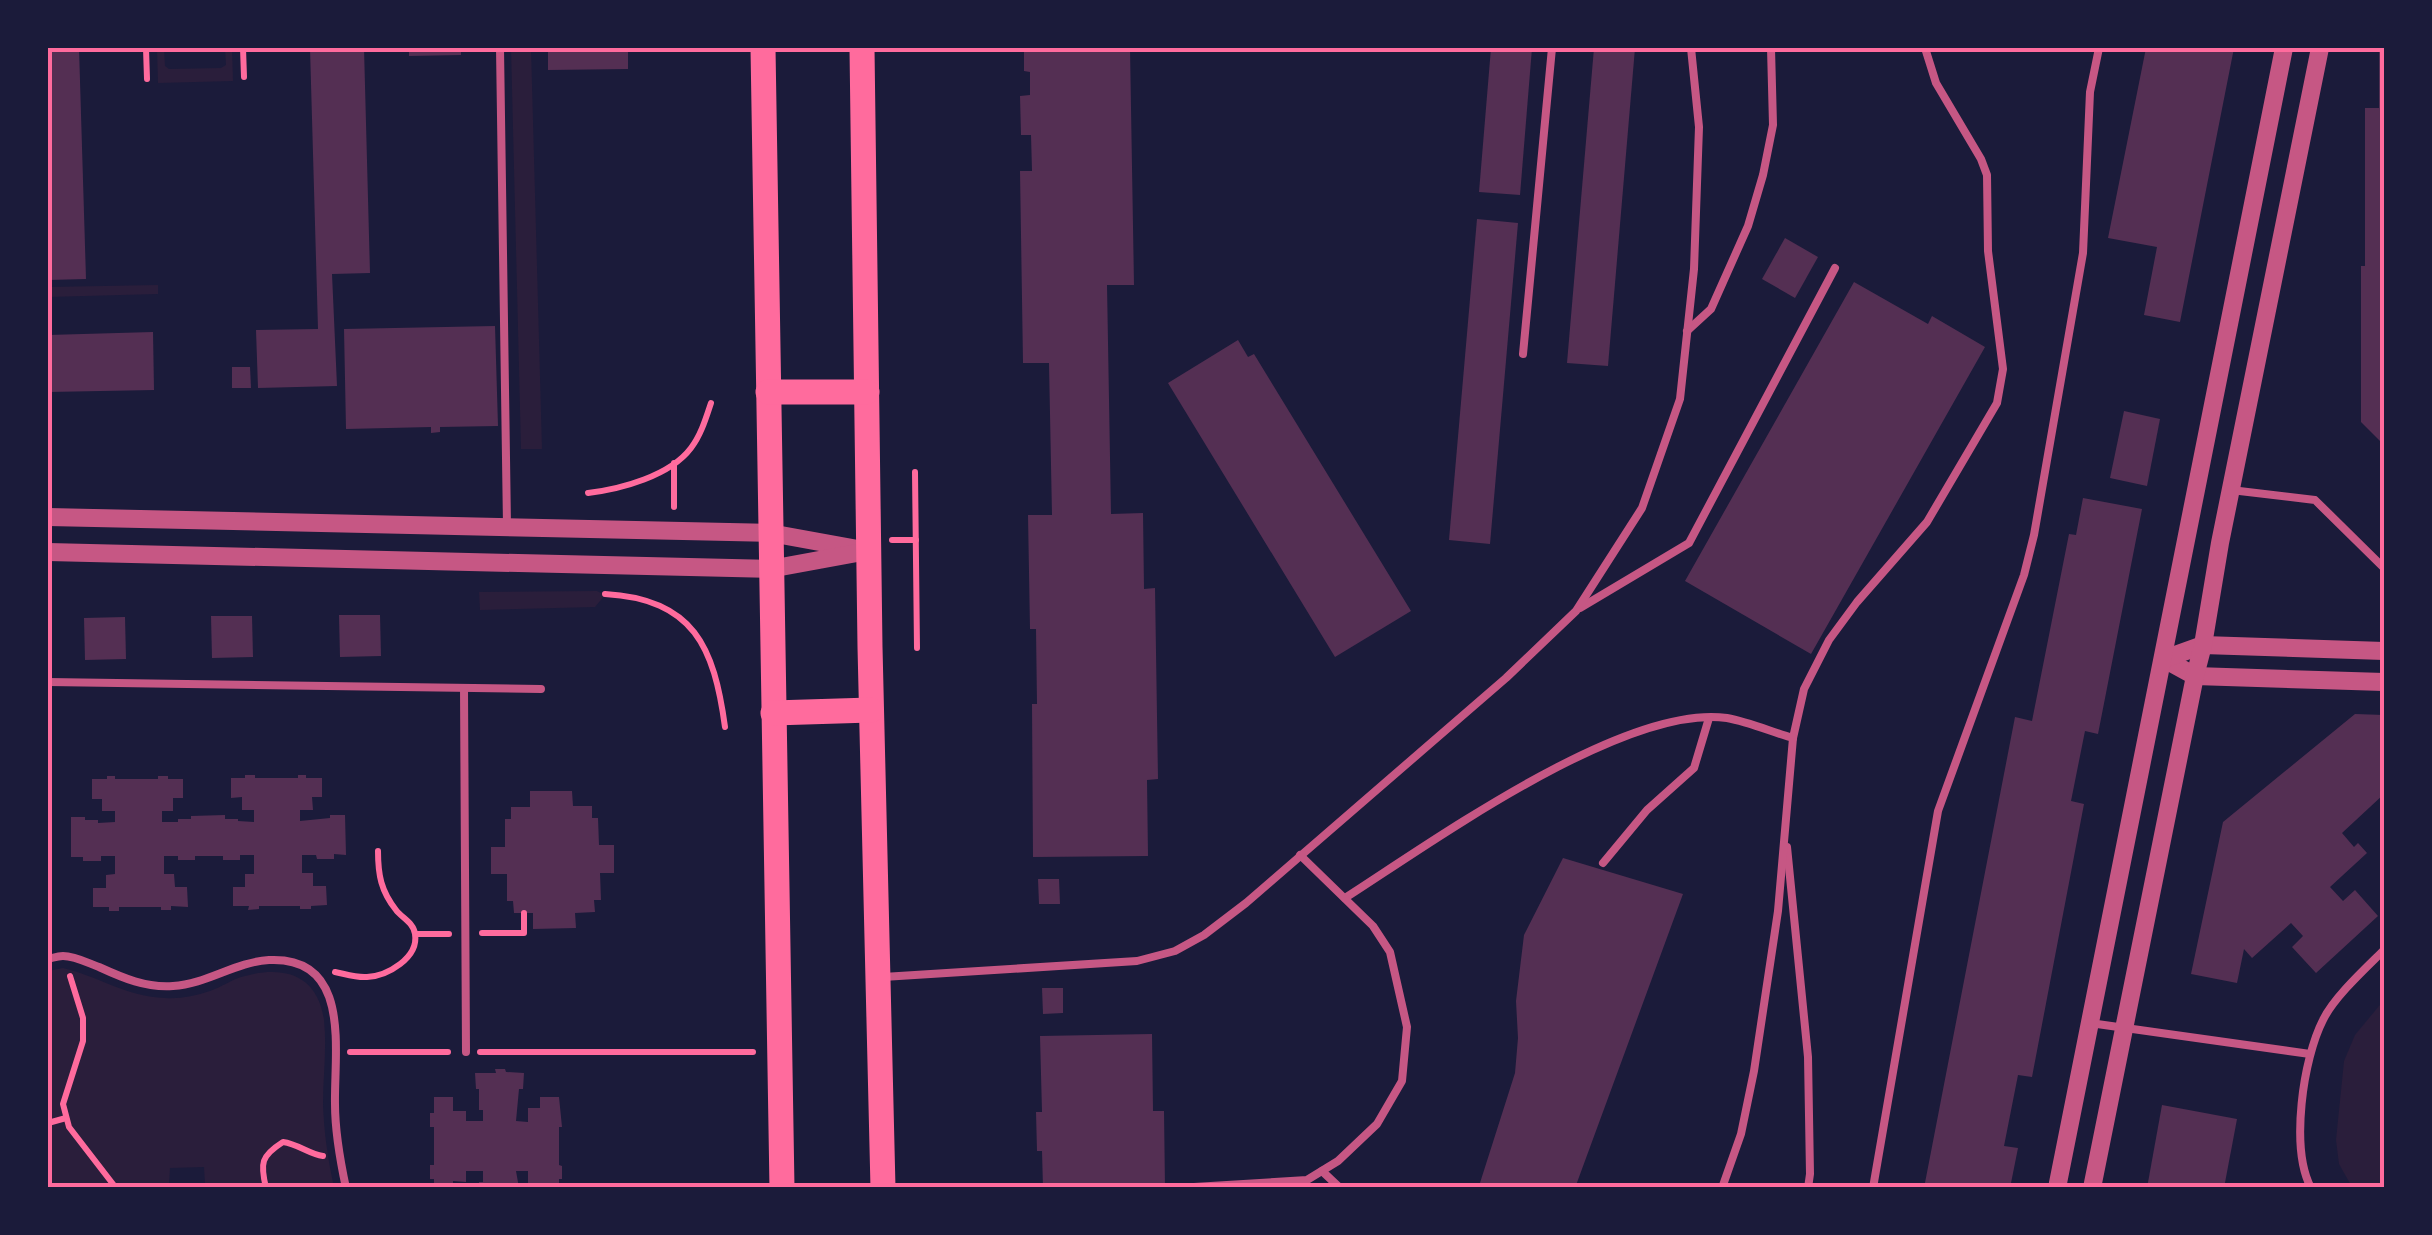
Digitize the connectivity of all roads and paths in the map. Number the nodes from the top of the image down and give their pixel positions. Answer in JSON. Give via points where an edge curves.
{"nodes":[{"id":1,"x":146,"y":48,"type":"edge"},
{"id":2,"x":243,"y":48,"type":"edge"},
{"id":3,"x":500,"y":48,"type":"edge"},
{"id":4,"x":763,"y":48,"type":"edge"},
{"id":5,"x":862,"y":48,"type":"edge"},
{"id":6,"x":1552,"y":48,"type":"edge"},
{"id":7,"x":1690,"y":48,"type":"edge"},
{"id":8,"x":1771,"y":48,"type":"edge"},
{"id":9,"x":1925,"y":48,"type":"edge"},
{"id":10,"x":2099,"y":48,"type":"edge"},
{"id":11,"x":2284,"y":48,"type":"edge"},
{"id":12,"x":2320,"y":48,"type":"edge"},
{"id":13,"x":244,"y":77,"type":"dead end"},
{"id":14,"x":147,"y":79,"type":"dead end"},
{"id":15,"x":1835,"y":268,"type":"dead end"},
{"id":16,"x":1687,"y":331,"type":"junction"},
{"id":17,"x":1523,"y":354,"type":"dead end"},
{"id":18,"x":768,"y":392,"type":"junction"},
{"id":19,"x":866,"y":392,"type":"junction"},
{"id":20,"x":711,"y":403,"type":"dead end"},
{"id":21,"x":915,"y":472,"type":"dead end"},
{"id":22,"x":2231,"y":490,"type":"junction"},
{"id":23,"x":588,"y":493,"type":"dead end"},
{"id":24,"x":48,"y":517,"type":"edge"},
{"id":25,"x":507,"y":526,"type":"junction"},
{"id":26,"x":770,"y":532,"type":"junction"},
{"id":27,"x":868,"y":550,"type":"junction"},
{"id":28,"x":48,"y":552,"type":"edge"},
{"id":29,"x":2384,"y":568,"type":"edge"},
{"id":30,"x":770,"y":569,"type":"junction"},
{"id":31,"x":605,"y":594,"type":"dead end"},
{"id":32,"x":1576,"y":610,"type":"junction"},
{"id":33,"x":2203,"y":645,"type":"junction"},
{"id":34,"x":917,"y":648,"type":"dead end"},
{"id":35,"x":2384,"y":651,"type":"edge"},
{"id":36,"x":2164,"y":659,"type":"junction"},
{"id":37,"x":2194,"y":676,"type":"junction"},
{"id":38,"x":48,"y":682,"type":"edge"},
{"id":39,"x":2384,"y":682,"type":"edge"},
{"id":40,"x":464,"y":688,"type":"junction"},
{"id":41,"x":541,"y":689,"type":"dead end"},
{"id":42,"x":871,"y":710,"type":"junction"},
{"id":43,"x":773,"y":713,"type":"junction"},
{"id":44,"x":1709,"y":718,"type":"junction"},
{"id":45,"x":725,"y":727,"type":"dead end"},
{"id":46,"x":1793,"y":738,"type":"junction"},
{"id":47,"x":1785,"y":828,"type":"junction"},
{"id":48,"x":378,"y":851,"type":"dead end"},
{"id":49,"x":1300,"y":855,"type":"junction"},
{"id":50,"x":1603,"y":863,"type":"dead end"},
{"id":51,"x":1345,"y":898,"type":"junction"},
{"id":52,"x":524,"y":913,"type":"dead end"},
{"id":53,"x":483,"y":933,"type":"dead end"},
{"id":54,"x":416,"y":934,"type":"junction"},
{"id":55,"x":437,"y":934,"type":"dead end"},
{"id":56,"x":2384,"y":950,"type":"edge"},
{"id":57,"x":63,"y":956,"type":"junction"},
{"id":58,"x":48,"y":959,"type":"edge"},
{"id":59,"x":312,"y":971,"type":"junction"},
{"id":60,"x":879,"y":978,"type":"junction"},
{"id":61,"x":2090,"y":1023,"type":"junction"},
{"id":62,"x":2124,"y":1028,"type":"junction"},
{"id":63,"x":359,"y":1052,"type":"dead end"},
{"id":64,"x":466,"y":1052,"type":"junction"},
{"id":65,"x":779,"y":1052,"type":"junction"},
{"id":66,"x":2310,"y":1054,"type":"junction"},
{"id":67,"x":66,"y":1118,"type":"junction"},
{"id":68,"x":48,"y":1123,"type":"edge"},
{"id":69,"x":339,"y":1157,"type":"junction"},
{"id":70,"x":1322,"y":1170,"type":"junction"},
{"id":71,"x":264,"y":1186,"type":"edge"},
{"id":72,"x":116,"y":1188,"type":"edge"},
{"id":73,"x":346,"y":1188,"type":"edge"},
{"id":74,"x":782,"y":1188,"type":"edge"},
{"id":75,"x":884,"y":1188,"type":"edge"},
{"id":76,"x":1194,"y":1188,"type":"edge"},
{"id":77,"x":1340,"y":1188,"type":"edge"},
{"id":78,"x":1722,"y":1188,"type":"edge"},
{"id":79,"x":1808,"y":1188,"type":"edge"},
{"id":80,"x":1873,"y":1188,"type":"edge"},
{"id":81,"x":2057,"y":1188,"type":"edge"},
{"id":82,"x":2092,"y":1188,"type":"edge"},
{"id":83,"x":2311,"y":1188,"type":"edge"}],
"edges":[{"from":1,"to":14,"type":"path"},
{"from":2,"to":13,"type":"path"},
{"from":3,"to":25,"type":"lane"},
{"from":4,"to":18,"type":"main road"},
{"from":5,"to":19,"type":"main road"},
{"from":6,"to":17,"type":"lane"},
{"from":7,"to":16,"type":"lane","via":[[1699,126]]},
{"from":8,"to":16,"type":"lane","via":[[1773,124],[1763,176],[1711,310]]},
{"from":9,"to":46,"type":"lane","via":[[1936,83],[1987,175],[1988,251],[2003,369],[1997,403],[1927,522],[1829,640],[1804,689]]},
{"from":10,"to":80,"type":"lane","via":[[2090,92],[2083,252],[2034,535],[1938,811]]},
{"from":11,"to":36,"type":"street"},
{"from":12,"to":22,"type":"street"},
{"from":15,"to":32,"type":"lane","via":[[1689,542]]},
{"from":16,"to":32,"type":"lane","via":[[1680,399],[1642,508]]},
{"from":18,"to":19,"type":"main road"},
{"from":18,"to":26,"type":"main road"},
{"from":19,"to":27,"type":"main road"},
{"from":20,"to":23,"type":"path","via":[[684,456],[642,481]]},
{"from":21,"to":34,"type":"path"},
{"from":22,"to":29,"type":"lane","via":[[2315,500]]},
{"from":22,"to":33,"type":"street"},
{"from":24,"to":25,"type":"street"},
{"from":25,"to":26,"type":"street"},
{"from":26,"to":27,"type":"street"},
{"from":26,"to":30,"type":"main road"},
{"from":27,"to":30,"type":"street"},
{"from":27,"to":42,"type":"main road"},
{"from":28,"to":30,"type":"street"},
{"from":30,"to":43,"type":"main road"},
{"from":31,"to":45,"type":"path","via":[[656,604],[688,624],[712,666]]},
{"from":32,"to":49,"type":"lane"},
{"from":33,"to":35,"type":"street"},
{"from":33,"to":36,"type":"street"},
{"from":33,"to":37,"type":"street"},
{"from":36,"to":37,"type":"street"},
{"from":36,"to":61,"type":"street"},
{"from":37,"to":39,"type":"street"},
{"from":37,"to":62,"type":"street"},
{"from":38,"to":40,"type":"lane"},
{"from":40,"to":41,"type":"lane"},
{"from":40,"to":64,"type":"lane"},
{"from":42,"to":43,"type":"main road"},
{"from":42,"to":60,"type":"main road"},
{"from":43,"to":65,"type":"main road"},
{"from":44,"to":46,"type":"lane"},
{"from":44,"to":50,"type":"lane","via":[[1694,768],[1646,810]]},
{"from":44,"to":51,"type":"lane","via":[[1610,740],[1502,798]]},
{"from":46,"to":47,"type":"lane"},
{"from":47,"to":78,"type":"lane","via":[[1754,1071]]},
{"from":47,"to":79,"type":"lane","via":[[1808,1058]]},
{"from":48,"to":54,"type":"path","via":[[384,892]]},
{"from":49,"to":51,"type":"lane"},
{"from":49,"to":60,"type":"lane","via":[[1204,935],[1175,950],[1137,961]]},
{"from":51,"to":70,"type":"lane","via":[[1390,952],[1407,1027],[1402,1081],[1377,1124]]},
{"from":52,"to":53,"type":"path","via":[[524,933]]},
{"from":54,"to":55,"type":"path"},
{"from":54,"to":59,"type":"path","via":[[399,966],[385,973],[366,978]]},
{"from":56,"to":66,"type":"lane","via":[[2324,1016]]},
{"from":57,"to":58,"type":"lane"},
{"from":57,"to":59,"type":"lane","via":[[144,985],[190,984],[268,960]]},
{"from":57,"to":67,"type":"path","via":[[83,1018],[62,1104]]},
{"from":59,"to":69,"type":"lane","via":[[336,1020]]},
{"from":60,"to":75,"type":"main road"},
{"from":61,"to":62,"type":"lane"},
{"from":61,"to":81,"type":"street"},
{"from":62,"to":66,"type":"lane"},
{"from":62,"to":82,"type":"street"},
{"from":63,"to":64,"type":"path"},
{"from":64,"to":65,"type":"path"},
{"from":65,"to":74,"type":"main road"},
{"from":66,"to":83,"type":"lane","via":[[2300,1141]]},
{"from":67,"to":68,"type":"path"},
{"from":67,"to":72,"type":"path"},
{"from":69,"to":71,"type":"path","via":[[283,1142],[267,1152]]},
{"from":69,"to":73,"type":"lane"},
{"from":70,"to":76,"type":"lane","via":[[1306,1180]]},
{"from":70,"to":77,"type":"lane"}]}
